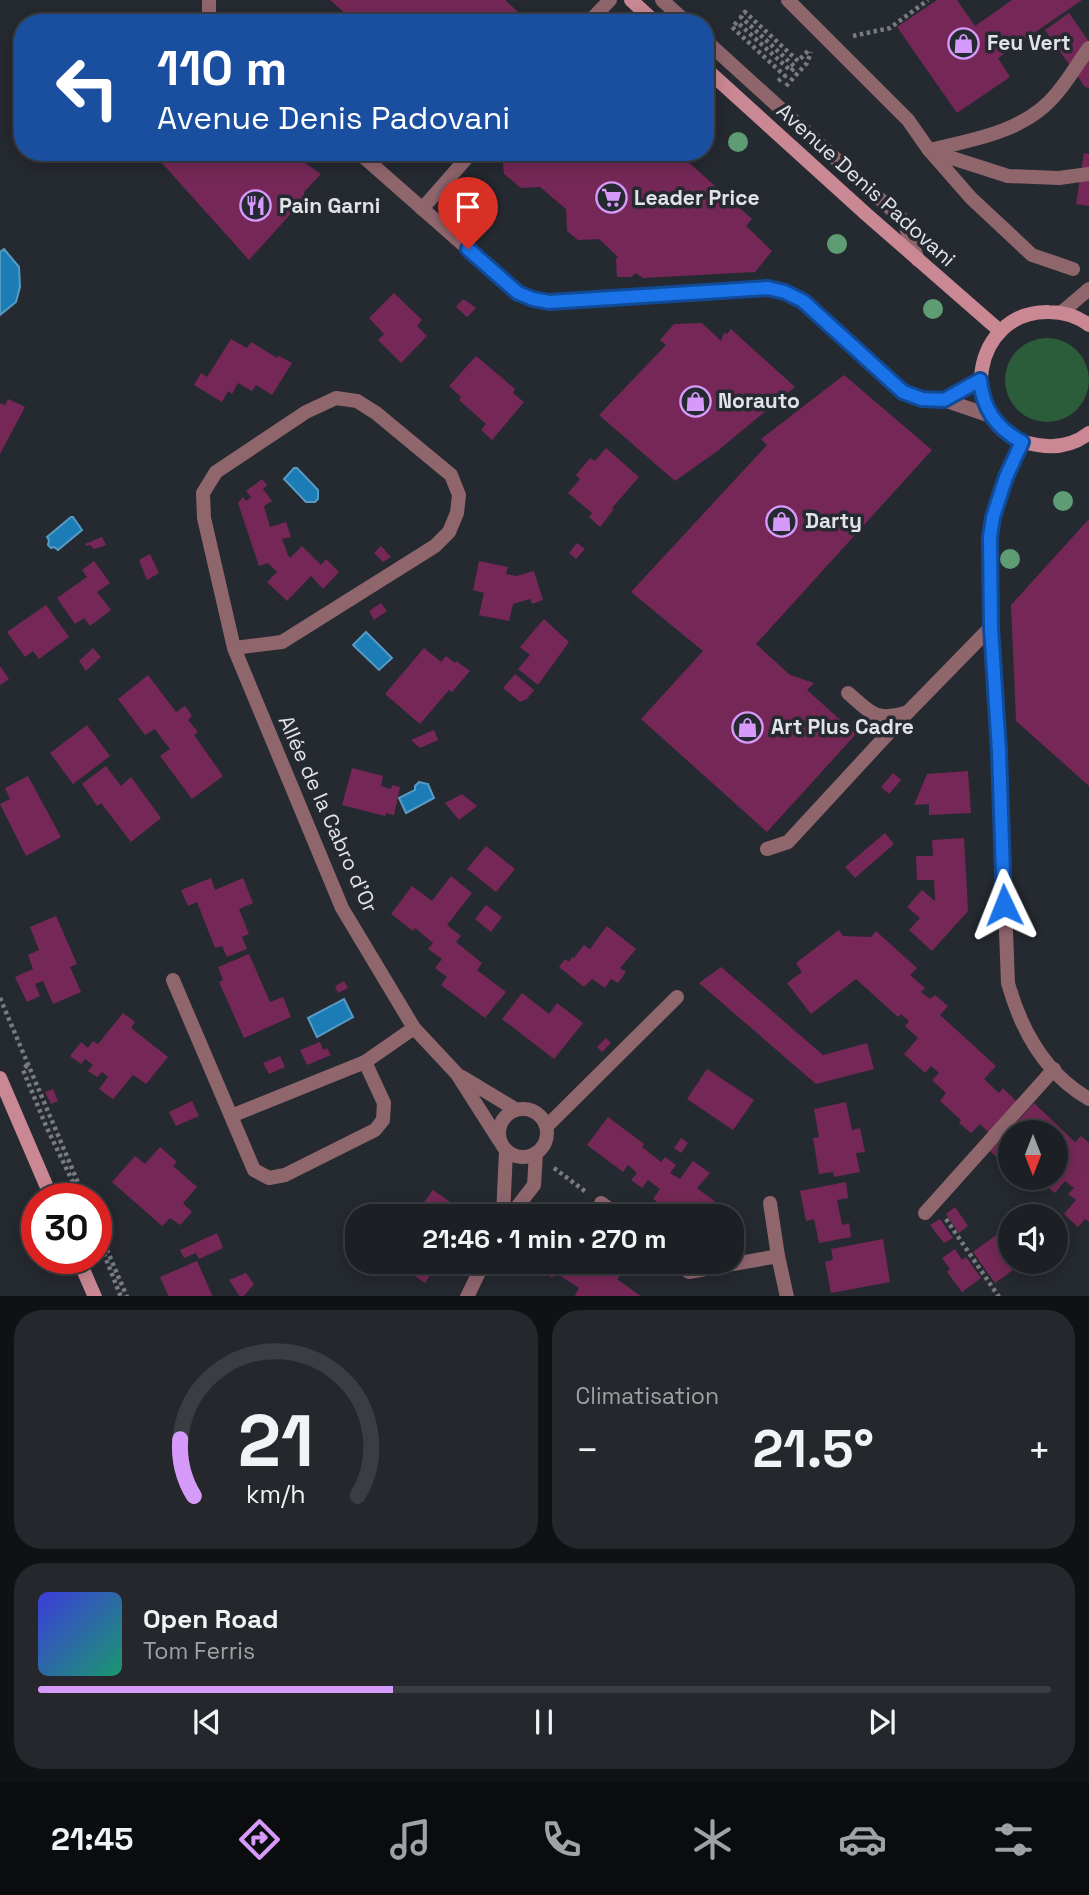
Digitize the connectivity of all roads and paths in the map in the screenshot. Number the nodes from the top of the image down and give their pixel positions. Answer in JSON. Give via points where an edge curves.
{"nodes":[{"id":1,"x":610,"y":0,"type":"edge"},
{"id":2,"x":631,"y":0,"type":"edge"},
{"id":3,"x":662,"y":0,"type":"edge"},
{"id":4,"x":788,"y":0,"type":"edge"},
{"id":5,"x":928,"y":0,"type":"edge"},
{"id":6,"x":597,"y":14,"type":"edge"},
{"id":7,"x":646,"y":14,"type":"edge"},
{"id":8,"x":677,"y":14,"type":"edge"},
{"id":9,"x":830,"y":41,"type":"junction"},
{"id":10,"x":714,"y":48,"type":"edge"},
{"id":11,"x":1089,"y":48,"type":"edge"},
{"id":12,"x":807,"y":63,"type":"dead end"},
{"id":13,"x":769,"y":73,"type":"dead end"},
{"id":14,"x":714,"y":76,"type":"edge"},
{"id":15,"x":782,"y":89,"type":"dead end"},
{"id":16,"x":929,"y":150,"type":"junction"},
{"id":17,"x":368,"y":161,"type":"edge"},
{"id":18,"x":464,"y":161,"type":"edge"},
{"id":19,"x":1089,"y":174,"type":"edge"},
{"id":20,"x":422,"y":209,"type":"junction"},
{"id":21,"x":918,"y":260,"type":"junction"},
{"id":22,"x":1073,"y":269,"type":"dead end"},
{"id":23,"x":1089,"y":289,"type":"edge"},
{"id":24,"x":1062,"y":312,"type":"junction"},
{"id":25,"x":1089,"y":325,"type":"edge"},
{"id":26,"x":1000,"y":331,"type":"junction"},
{"id":27,"x":980,"y":380,"type":"junction"},
{"id":28,"x":944,"y":400,"type":"junction"},
{"id":29,"x":991,"y":416,"type":"junction"},
{"id":30,"x":1089,"y":433,"type":"edge"},
{"id":31,"x":1022,"y":442,"type":"junction"},
{"id":32,"x":991,"y":627,"type":"junction"},
{"id":33,"x":234,"y":648,"type":"junction"},
{"id":34,"x":848,"y":693,"type":"dead end"},
{"id":35,"x":908,"y":712,"type":"junction"},
{"id":36,"x":767,"y":849,"type":"dead end"},
{"id":37,"x":173,"y":980,"type":"dead end"},
{"id":38,"x":677,"y":996,"type":"dead end"},
{"id":39,"x":0,"y":998,"type":"edge"},
{"id":40,"x":414,"y":1028,"type":"junction"},
{"id":41,"x":365,"y":1062,"type":"junction"},
{"id":42,"x":1054,"y":1069,"type":"junction"},
{"id":43,"x":457,"y":1074,"type":"junction"},
{"id":44,"x":0,"y":1078,"type":"edge"},
{"id":45,"x":1089,"y":1099,"type":"edge"},
{"id":46,"x":515,"y":1109,"type":"junction"},
{"id":47,"x":231,"y":1116,"type":"junction"},
{"id":48,"x":547,"y":1126,"type":"junction"},
{"id":49,"x":502,"y":1145,"type":"junction"},
{"id":50,"x":540,"y":1150,"type":"junction"},
{"id":51,"x":45,"y":1183,"type":"edge"},
{"id":52,"x":76,"y":1183,"type":"edge"},
{"id":53,"x":601,"y":1203,"type":"edge"},
{"id":54,"x":770,"y":1203,"type":"dead end"},
{"id":55,"x":503,"y":1204,"type":"edge"},
{"id":56,"x":519,"y":1204,"type":"edge"},
{"id":57,"x":930,"y":1208,"type":"joint"},
{"id":58,"x":778,"y":1256,"type":"junction"},
{"id":59,"x":112,"y":1262,"type":"edge"},
{"id":60,"x":744,"y":1262,"type":"edge"},
{"id":61,"x":85,"y":1274,"type":"edge"},
{"id":62,"x":112,"y":1274,"type":"edge"},
{"id":63,"x":478,"y":1274,"type":"edge"},
{"id":64,"x":95,"y":1296,"type":"edge"},
{"id":65,"x":121,"y":1296,"type":"edge"},
{"id":66,"x":127,"y":1296,"type":"edge"},
{"id":67,"x":467,"y":1296,"type":"edge"},
{"id":68,"x":787,"y":1296,"type":"edge"},
{"id":69,"x":998,"y":1296,"type":"edge"}],
"edges":[{"from":1,"to":6,"type":"street"},
{"from":2,"to":7,"type":"main road"},
{"from":3,"to":8,"type":"street"},
{"from":4,"to":9,"type":"street"},
{"from":5,"to":9,"type":"path","via":[[890,28]]},
{"from":9,"to":13,"type":"path","via":[[814,44],[798,61],[745,12],[741,17],[795,66],[791,71],[737,22],[732,26],[785,76],[779,82]]},
{"from":9,"to":16,"type":"street","via":[[908,120]]},
{"from":10,"to":21,"type":"street","via":[[903,220]]},
{"from":11,"to":16,"type":"street","via":[[1056,95],[1022,123]]},
{"from":12,"to":15,"type":"path"},
{"from":14,"to":21,"type":"main road","name":"Avenue Denis Padovani"},
{"from":16,"to":19,"type":"street","via":[[1008,176]]},
{"from":16,"to":22,"type":"street","via":[[971,198],[1032,255]]},
{"from":17,"to":20,"type":"street"},
{"from":18,"to":20,"type":"street"},
{"from":20,"to":28,"type":"street","via":[[518,293],[533,299],[549,302],[768,288],[785,292],[803,301],[903,392]]},
{"from":21,"to":26,"type":"main road","name":"Avenue Denis Padovani"},
{"from":23,"to":24,"type":"street"},
{"from":24,"to":25,"type":"main road"},
{"from":24,"to":26,"type":"main road","via":[[1017,318]]},
{"from":26,"to":27,"type":"main road","via":[[982,362]]},
{"from":27,"to":28,"type":"street"},
{"from":27,"to":29,"type":"main road"},
{"from":28,"to":29,"type":"street"},
{"from":29,"to":31,"type":"main road"},
{"from":30,"to":31,"type":"main road","via":[[1063,446]]},
{"from":31,"to":32,"type":"street","via":[[993,517]]},
{"from":32,"to":35,"type":"street"},
{"from":32,"to":42,"type":"street","via":[[1008,983],[1034,1046]]},
{"from":33,"to":33,"type":"street","name":"Allée de la Cabro d'Or","via":[[282,642],[435,546],[449,532],[457,513],[459,495],[451,475],[376,413],[357,401],[336,398],[306,412],[216,472],[203,493],[204,518]]},
{"from":33,"to":40,"type":"street","name":"Allée de la Cabro d'Or","via":[[342,908]]},
{"from":34,"to":35,"type":"street","via":[[873,715],[891,717]]},
{"from":35,"to":36,"type":"street","via":[[788,842]]},
{"from":37,"to":47,"type":"street"},
{"from":38,"to":48,"type":"street"},
{"from":39,"to":52,"type":"path"},
{"from":40,"to":41,"type":"street"},
{"from":40,"to":43,"type":"street","name":"Allée de la Cabro d'Or"},
{"from":41,"to":47,"type":"street"},
{"from":41,"to":47,"type":"street","via":[[384,1103],[383,1120],[375,1130],[285,1175],[269,1178],[254,1170]]},
{"from":42,"to":45,"type":"street","via":[[1074,1091]]},
{"from":42,"to":57,"type":"street"},
{"from":43,"to":46,"type":"street","name":"Allée de la Cabro d'Or"},
{"from":43,"to":49,"type":"street","name":"Allée de la Cabro d'Or"},
{"from":44,"to":51,"type":"main road"},
{"from":46,"to":48,"type":"street","via":[[529,1108]]},
{"from":46,"to":49,"type":"street","via":[[498,1127]]},
{"from":48,"to":50,"type":"street"},
{"from":49,"to":50,"type":"street","via":[[515,1156],[526,1157]]},
{"from":49,"to":55,"type":"street"},
{"from":50,"to":53,"type":"path","via":[[553,1167]]},
{"from":50,"to":56,"type":"street","via":[[534,1185]]},
{"from":54,"to":58,"type":"street"},
{"from":57,"to":69,"type":"path"},
{"from":58,"to":60,"type":"street"},
{"from":58,"to":68,"type":"street"},
{"from":59,"to":66,"type":"path"},
{"from":61,"to":64,"type":"main road"},
{"from":62,"to":65,"type":"path"},
{"from":63,"to":67,"type":"street"}]}
